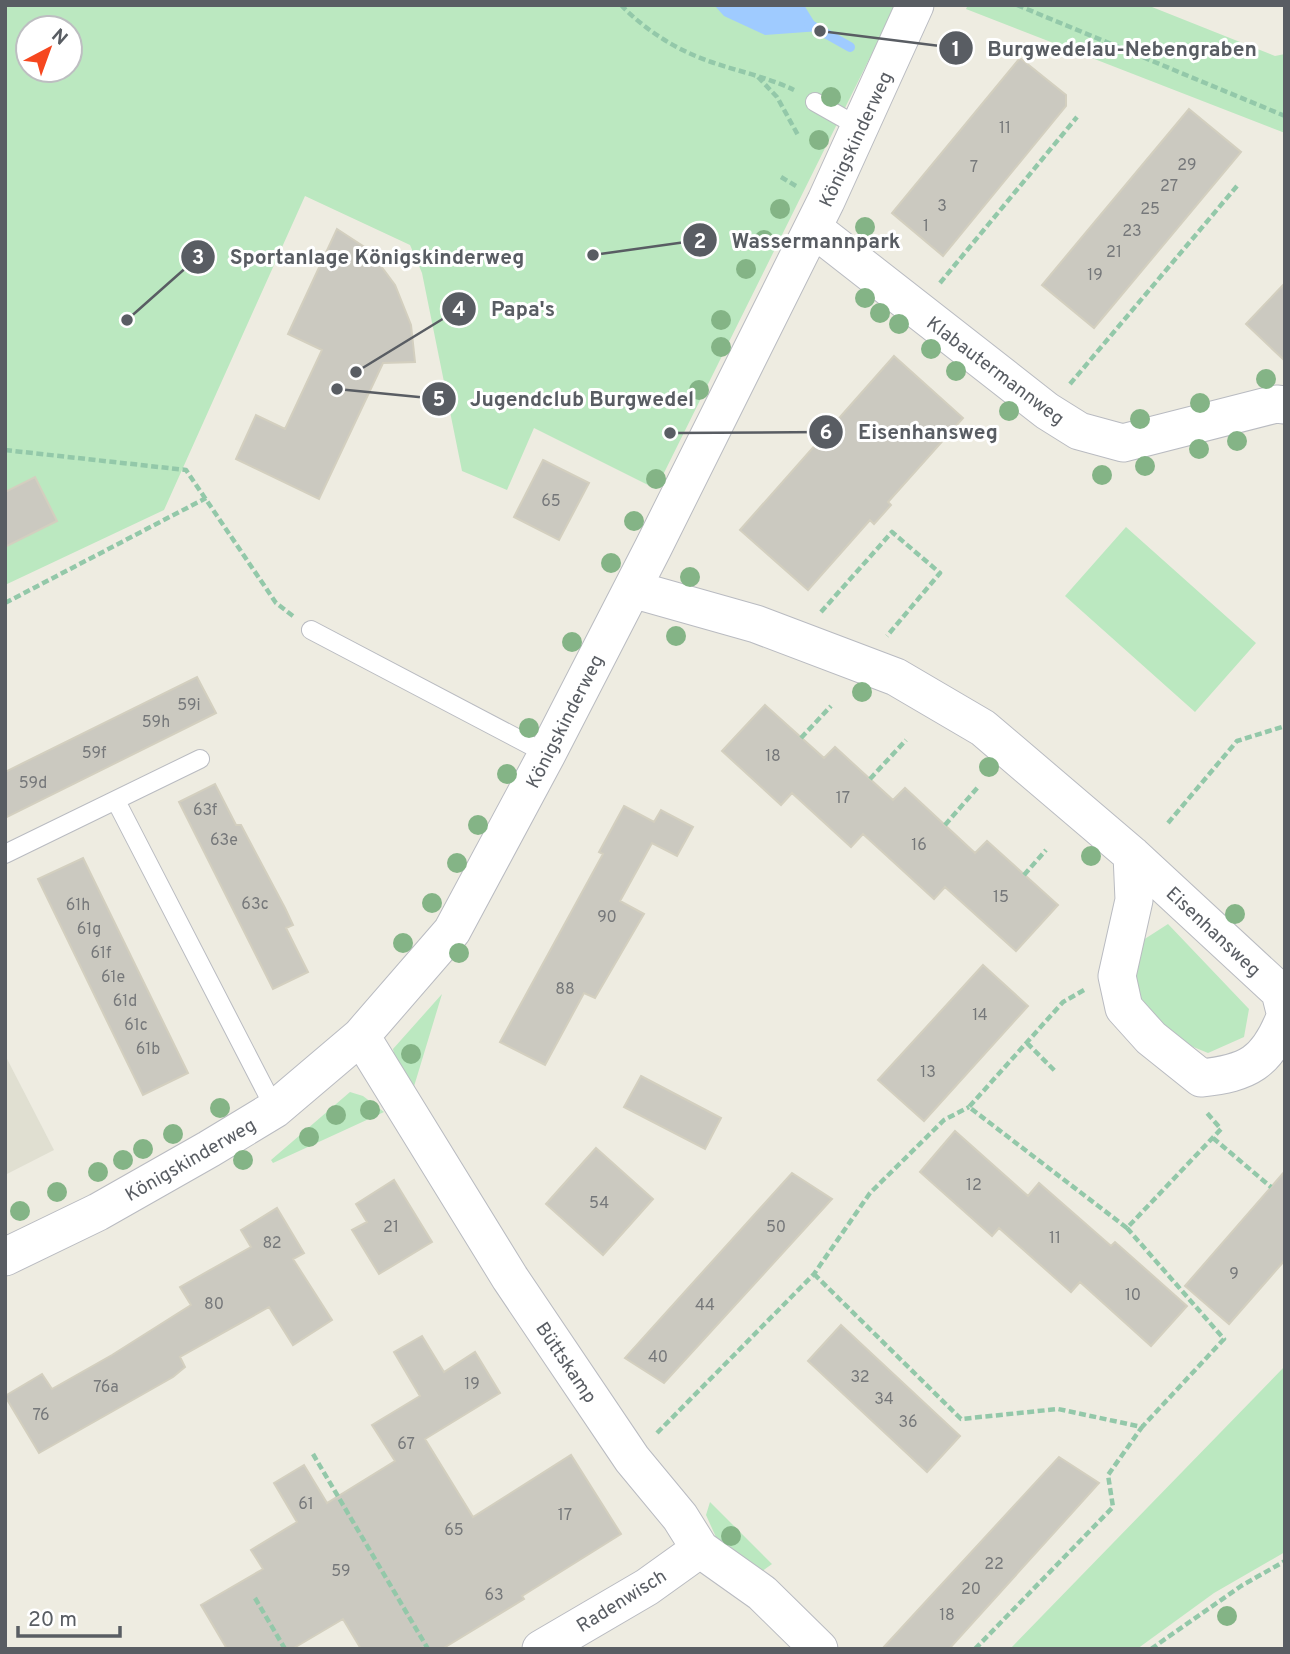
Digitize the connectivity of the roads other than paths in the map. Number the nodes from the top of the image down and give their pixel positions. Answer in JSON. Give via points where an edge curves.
{"nodes":[{"id":1,"x":915,"y":5,"type":"edge"},
{"id":2,"x":816,"y":102,"type":"road end"},
{"id":3,"x":861,"y":128,"type":"junction"},
{"id":4,"x":813,"y":228,"type":"junction"},
{"id":5,"x":1285,"y":405,"type":"edge"},
{"id":6,"x":632,"y":589,"type":"junction"},
{"id":7,"x":311,"y":630,"type":"road end"},
{"id":8,"x":547,"y":754,"type":"junction"},
{"id":9,"x":200,"y":759,"type":"dead end"},
{"id":10,"x":116,"y":801,"type":"junction"},
{"id":11,"x":5,"y":854,"type":"edge"},
{"id":12,"x":1132,"y":855,"type":"junction"},
{"id":13,"x":1285,"y":1015,"type":"edge"},
{"id":14,"x":361,"y":1036,"type":"junction"},
{"id":15,"x":275,"y":1109,"type":"junction"},
{"id":16,"x":5,"y":1257,"type":"edge"},
{"id":17,"x":700,"y":1549,"type":"junction"},
{"id":18,"x":541,"y":1649,"type":"edge"},
{"id":19,"x":819,"y":1649,"type":"edge"}],
"edges":[{"from":1,"to":3,"type":"street","name":"Königskinderweg"},
{"from":2,"to":3,"type":"lane"},
{"from":3,"to":4,"type":"street","name":"Königskinderweg"},
{"from":4,"to":5,"type":"street","name":"Klabautermannweg","via":[[1047,411],[1079,431],[1123,443]]},
{"from":4,"to":6,"type":"street","name":"Königskinderweg"},
{"from":6,"to":8,"type":"street","name":"Königskinderweg"},
{"from":6,"to":12,"type":"street","name":"Eisenhansweg","via":[[756,624],[896,677],[984,728]]},
{"from":7,"to":8,"type":"lane"},
{"from":8,"to":14,"type":"street","name":"Königskinderweg","via":[[452,931]]},
{"from":9,"to":10,"type":"lane"},
{"from":10,"to":11,"type":"lane"},
{"from":10,"to":15,"type":"lane"},
{"from":12,"to":13,"type":"street","name":"Eisenhansweg","via":[[1280,992]]},
{"from":12,"to":13,"type":"street","name":"Eisenhansweg","via":[[1134,900],[1117,976],[1124,1008],[1152,1038],[1201,1078],[1233,1074],[1254,1063],[1277,1038]]},
{"from":14,"to":15,"type":"street","name":"Königskinderweg"},
{"from":14,"to":17,"type":"street","name":"Büttskamp","via":[[510,1279],[632,1459]]},
{"from":15,"to":16,"type":"street","name":"Königskinderweg","via":[[98,1212]]},
{"from":17,"to":18,"type":"street","name":"Radenwisch"},
{"from":17,"to":19,"type":"street","name":"Büttskamp","via":[[762,1593]]}]}
